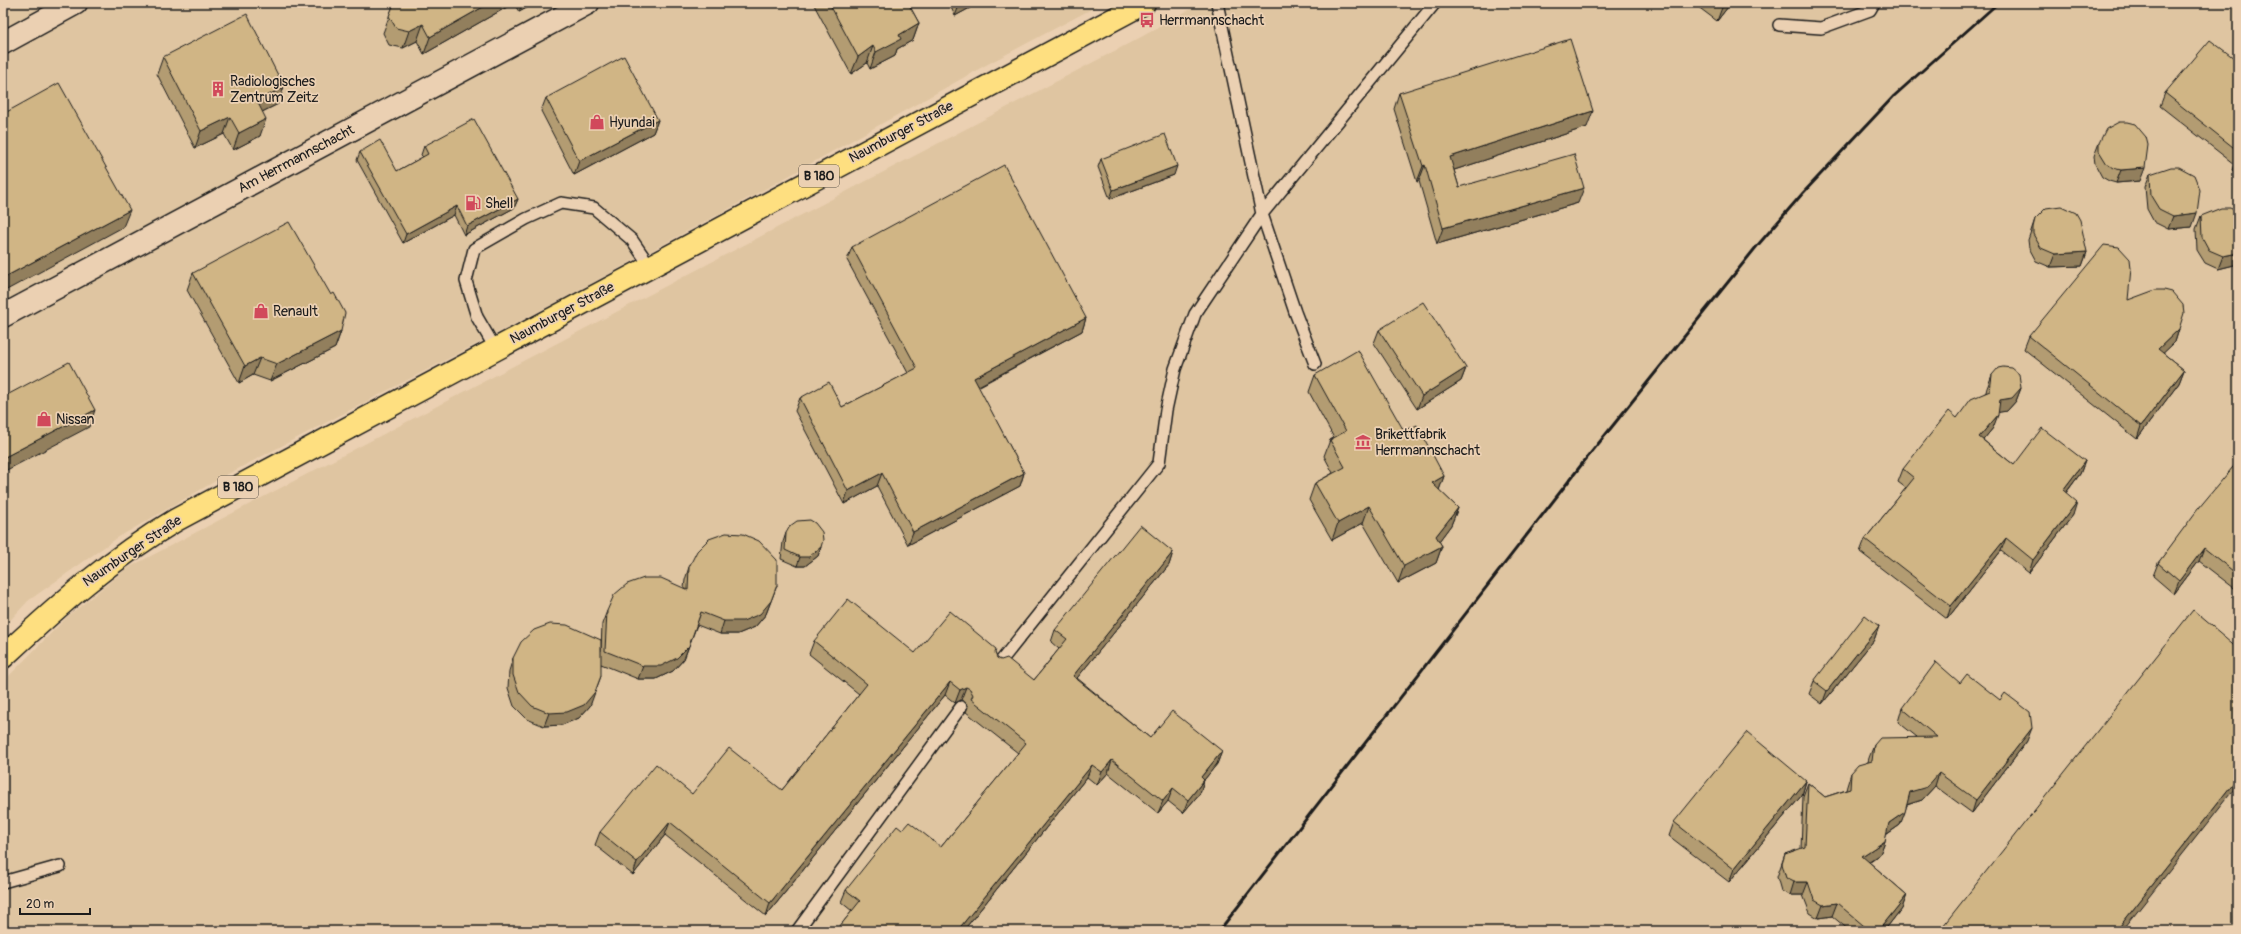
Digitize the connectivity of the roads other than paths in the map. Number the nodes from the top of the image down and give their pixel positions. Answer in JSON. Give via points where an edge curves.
{"nodes":[{"id":1,"x":76,"y":3,"type":"edge"},
{"id":2,"x":588,"y":3,"type":"edge"},
{"id":3,"x":1144,"y":3,"type":"edge"},
{"id":4,"x":1217,"y":3,"type":"edge"},
{"id":5,"x":1435,"y":3,"type":"edge"},
{"id":6,"x":1874,"y":3,"type":"edge"},
{"id":7,"x":1779,"y":25,"type":"dead end"},
{"id":8,"x":3,"y":43,"type":"edge"},
{"id":9,"x":1262,"y":214,"type":"junction"},
{"id":10,"x":650,"y":266,"type":"junction"},
{"id":11,"x":3,"y":316,"type":"edge"},
{"id":12,"x":495,"y":348,"type":"junction"},
{"id":13,"x":1315,"y":364,"type":"dead end"},
{"id":14,"x":3,"y":656,"type":"edge"},
{"id":15,"x":997,"y":666,"type":"edge"},
{"id":16,"x":961,"y":707,"type":"edge"},
{"id":17,"x":60,"y":866,"type":"dead end"},
{"id":18,"x":3,"y":882,"type":"edge"},
{"id":19,"x":797,"y":931,"type":"edge"}],
"edges":[{"from":1,"to":8,"type":"street"},
{"from":2,"to":11,"type":"street","name":"Am Herrmannschacht"},
{"from":3,"to":10,"type":"main road","name":"Naumburger Straße","number":"B 180"},
{"from":4,"to":9,"type":"lane"},
{"from":5,"to":9,"type":"lane"},
{"from":6,"to":7,"type":"lane","via":[[1870,10],[1820,28]]},
{"from":9,"to":13,"type":"lane"},
{"from":9,"to":15,"type":"lane","via":[[1195,314],[1175,369],[1159,463]]},
{"from":10,"to":12,"type":"main road","name":"Naumburger Straße","number":"B 180"},
{"from":10,"to":12,"type":"lane","via":[[632,240],[594,208],[562,203],[526,219],[474,249],[466,281],[478,320]]},
{"from":12,"to":14,"type":"main road","name":"Naumburger Straße","number":"B 180","via":[[148,536],[75,590]]},
{"from":16,"to":19,"type":"lane"},
{"from":17,"to":18,"type":"lane"}]}
